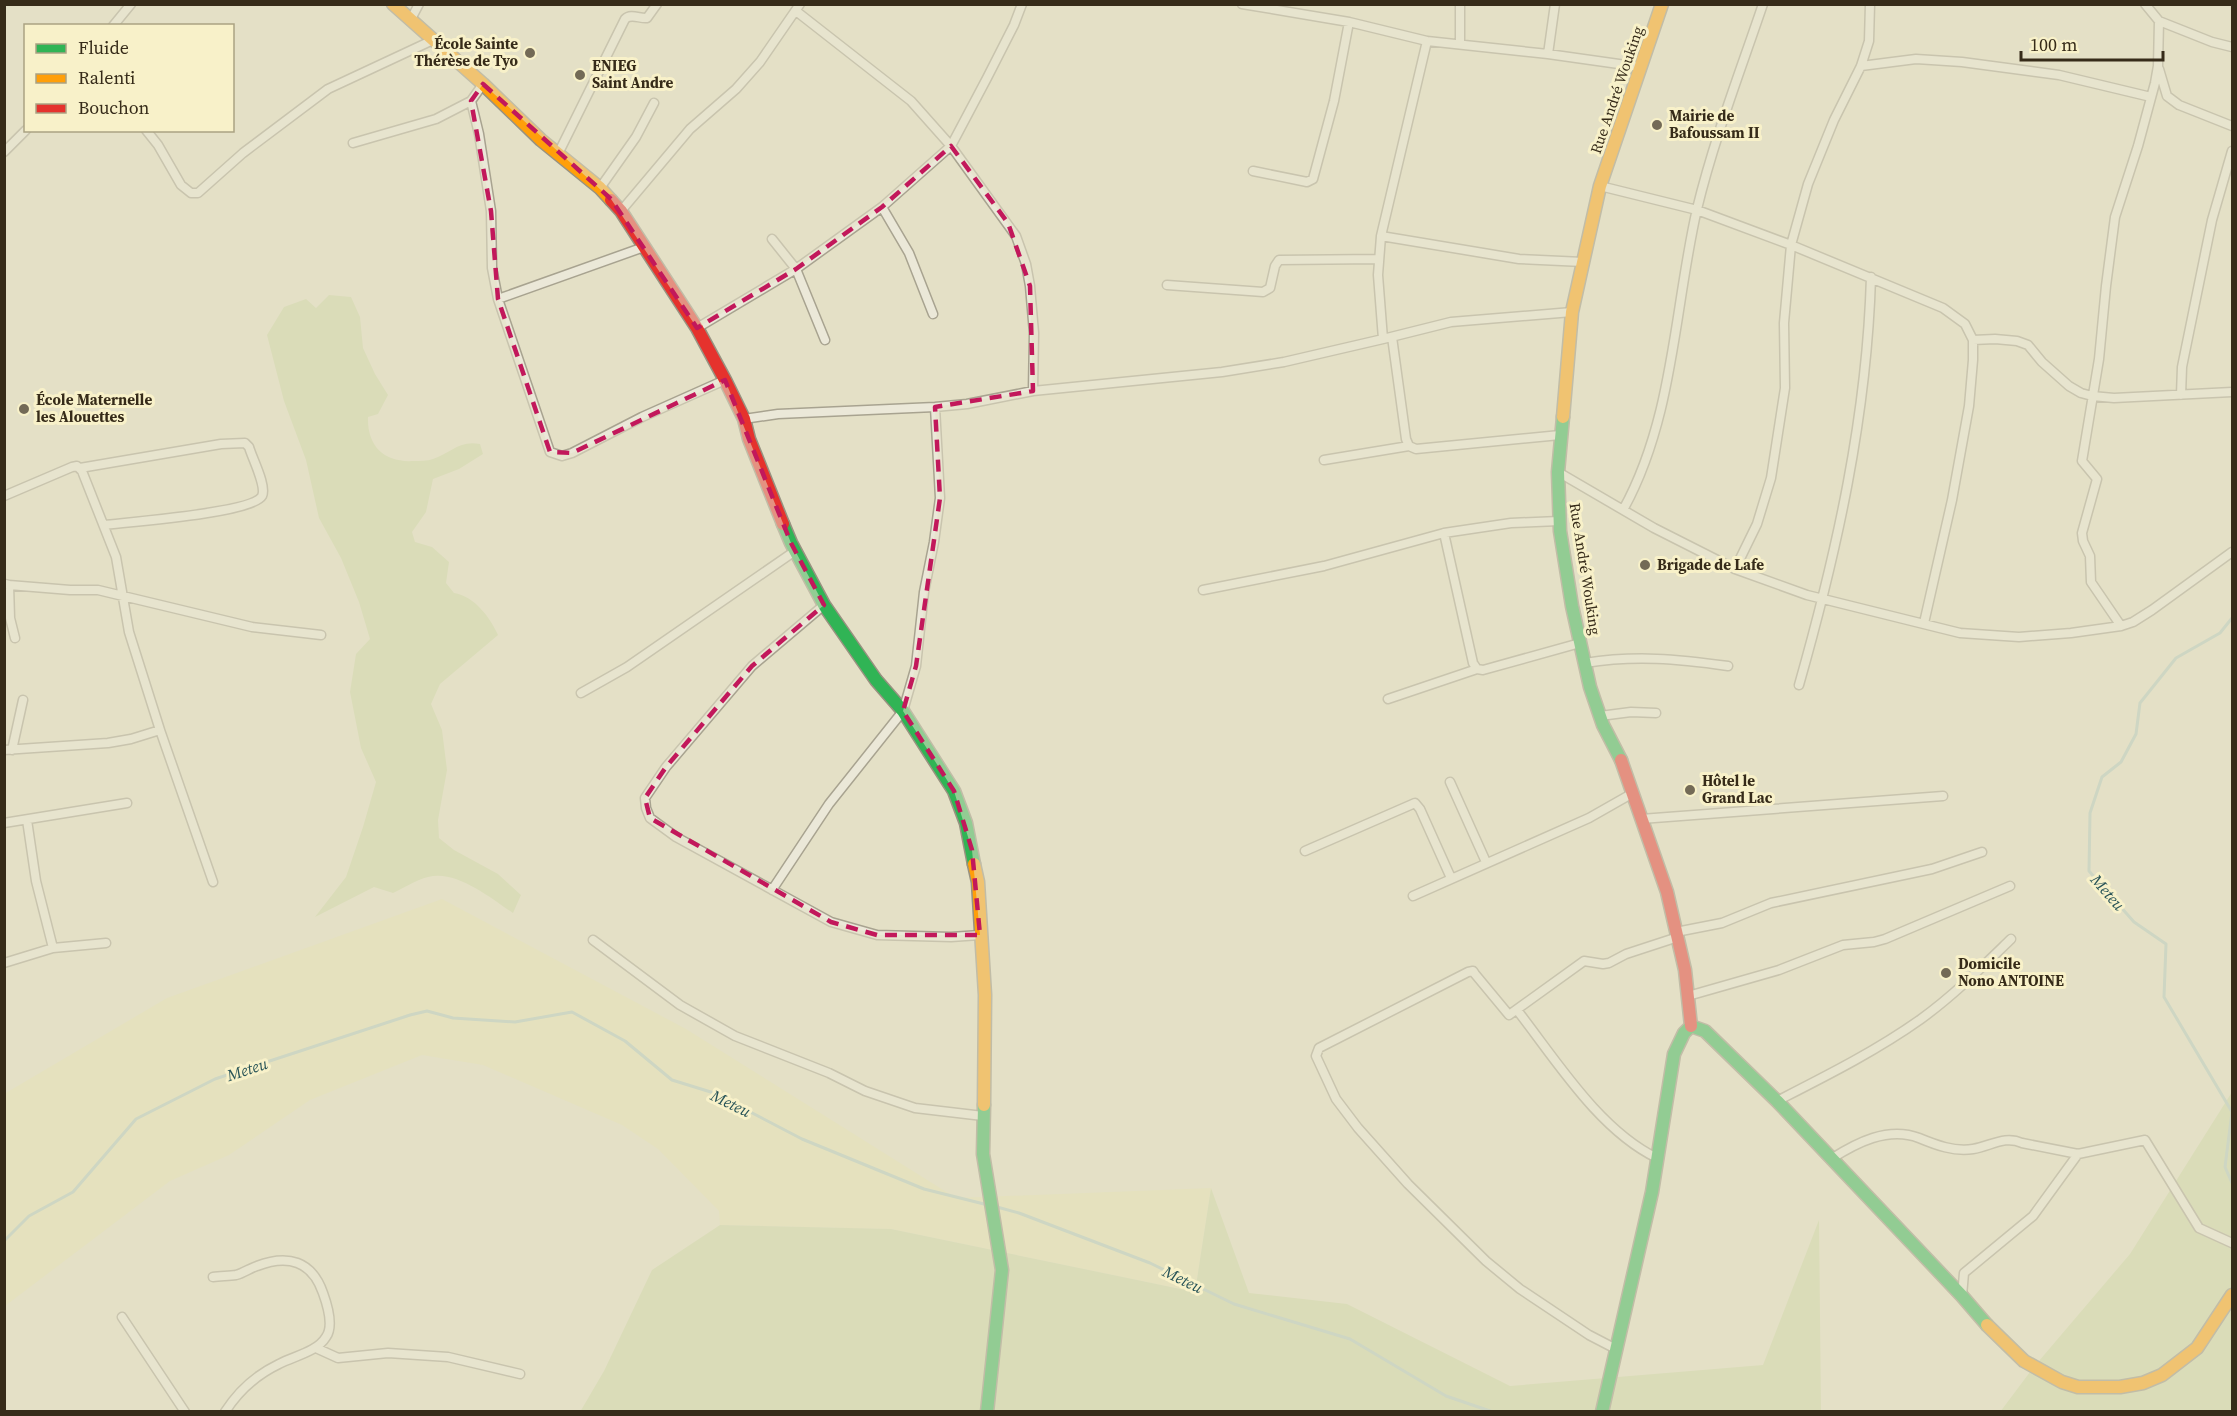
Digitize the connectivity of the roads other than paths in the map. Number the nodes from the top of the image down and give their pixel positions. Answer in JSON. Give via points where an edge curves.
{"nodes":[{"id":1,"x":130,"y":4,"type":"edge"},
{"id":2,"x":393,"y":4,"type":"edge"},
{"id":3,"x":419,"y":4,"type":"edge"},
{"id":4,"x":657,"y":4,"type":"edge"},
{"id":5,"x":1022,"y":4,"type":"edge"},
{"id":6,"x":1242,"y":4,"type":"edge"},
{"id":7,"x":1460,"y":4,"type":"edge"},
{"id":8,"x":1555,"y":4,"type":"edge"},
{"id":9,"x":1662,"y":4,"type":"edge"},
{"id":10,"x":1763,"y":4,"type":"edge"},
{"id":11,"x":1869,"y":4,"type":"edge"},
{"id":12,"x":2145,"y":4,"type":"edge"},
{"id":13,"x":798,"y":8,"type":"edge"},
{"id":14,"x":410,"y":21,"type":"junction"},
{"id":15,"x":2159,"y":21,"type":"junction"},
{"id":16,"x":1349,"y":22,"type":"junction"},
{"id":17,"x":115,"y":24,"type":"edge"},
{"id":18,"x":433,"y":40,"type":"junction"},
{"id":19,"x":1427,"y":41,"type":"junction"},
{"id":20,"x":1461,"y":43,"type":"junction"},
{"id":21,"x":2232,"y":47,"type":"edge"},
{"id":22,"x":1548,"y":54,"type":"junction"},
{"id":23,"x":1861,"y":66,"type":"junction"},
{"id":24,"x":2158,"y":66,"type":"junction"},
{"id":25,"x":1640,"y":67,"type":"junction"},
{"id":26,"x":483,"y":84,"type":"junction"},
{"id":27,"x":2151,"y":97,"type":"junction"},
{"id":28,"x":471,"y":101,"type":"junction"},
{"id":29,"x":654,"y":103,"type":"dead end"},
{"id":30,"x":2232,"y":126,"type":"edge"},
{"id":31,"x":24,"y":132,"type":"edge"},
{"id":32,"x":148,"y":132,"type":"edge"},
{"id":33,"x":353,"y":143,"type":"dead end"},
{"id":34,"x":951,"y":146,"type":"junction"},
{"id":35,"x":2232,"y":151,"type":"edge"},
{"id":36,"x":4,"y":152,"type":"edge"},
{"id":37,"x":558,"y":154,"type":"junction"},
{"id":38,"x":1253,"y":171,"type":"dead end"},
{"id":39,"x":1600,"y":186,"type":"junction"},
{"id":40,"x":600,"y":188,"type":"junction"},
{"id":41,"x":882,"y":207,"type":"junction"},
{"id":42,"x":1697,"y":210,"type":"junction"},
{"id":43,"x":621,"y":211,"type":"junction"},
{"id":44,"x":1381,"y":236,"type":"junction"},
{"id":45,"x":771,"y":239,"type":"dead end"},
{"id":46,"x":1791,"y":244,"type":"junction"},
{"id":47,"x":644,"y":247,"type":"junction"},
{"id":48,"x":1379,"y":259,"type":"junction"},
{"id":49,"x":1583,"y":262,"type":"junction"},
{"id":50,"x":796,"y":269,"type":"junction"},
{"id":51,"x":1871,"y":277,"type":"junction"},
{"id":52,"x":1167,"y":285,"type":"dead end"},
{"id":53,"x":498,"y":299,"type":"junction"},
{"id":54,"x":1572,"y":312,"type":"junction"},
{"id":55,"x":933,"y":314,"type":"dead end"},
{"id":56,"x":696,"y":328,"type":"junction"},
{"id":57,"x":1388,"y":338,"type":"junction"},
{"id":58,"x":825,"y":340,"type":"dead end"},
{"id":59,"x":1973,"y":340,"type":"junction"},
{"id":60,"x":725,"y":380,"type":"junction"},
{"id":61,"x":1033,"y":391,"type":"junction"},
{"id":62,"x":2232,"y":392,"type":"edge"},
{"id":63,"x":2181,"y":395,"type":"junction"},
{"id":64,"x":2092,"y":396,"type":"junction"},
{"id":65,"x":934,"y":407,"type":"junction"},
{"id":66,"x":744,"y":419,"type":"junction"},
{"id":67,"x":1560,"y":435,"type":"junction"},
{"id":68,"x":1409,"y":446,"type":"junction"},
{"id":69,"x":1324,"y":460,"type":"dead end"},
{"id":70,"x":80,"y":468,"type":"junction"},
{"id":71,"x":1558,"y":471,"type":"junction"},
{"id":72,"x":4,"y":496,"type":"edge"},
{"id":73,"x":1623,"y":510,"type":"junction"},
{"id":74,"x":1559,"y":520,"type":"junction"},
{"id":75,"x":104,"y":525,"type":"junction"},
{"id":76,"x":1444,"y":533,"type":"junction"},
{"id":77,"x":795,"y":551,"type":"junction"},
{"id":78,"x":2232,"y":552,"type":"edge"},
{"id":79,"x":1735,"y":569,"type":"junction"},
{"id":80,"x":7,"y":584,"type":"edge"},
{"id":81,"x":1203,"y":590,"type":"dead end"},
{"id":82,"x":122,"y":594,"type":"junction"},
{"id":83,"x":1824,"y":597,"type":"junction"},
{"id":84,"x":824,"y":605,"type":"junction"},
{"id":85,"x":1924,"y":623,"type":"junction"},
{"id":86,"x":2121,"y":626,"type":"junction"},
{"id":87,"x":321,"y":634,"type":"dead end"},
{"id":88,"x":15,"y":638,"type":"dead end"},
{"id":89,"x":1580,"y":643,"type":"junction"},
{"id":90,"x":1585,"y":663,"type":"junction"},
{"id":91,"x":1728,"y":666,"type":"dead end"},
{"id":92,"x":1477,"y":669,"type":"junction"},
{"id":93,"x":1799,"y":685,"type":"dead end"},
{"id":94,"x":581,"y":693,"type":"dead end"},
{"id":95,"x":1388,"y":699,"type":"dead end"},
{"id":96,"x":23,"y":700,"type":"dead end"},
{"id":97,"x":903,"y":711,"type":"junction"},
{"id":98,"x":1656,"y":713,"type":"dead end"},
{"id":99,"x":1600,"y":716,"type":"junction"},
{"id":100,"x":160,"y":730,"type":"junction"},
{"id":101,"x":8,"y":750,"type":"edge"},
{"id":102,"x":1450,"y":782,"type":"dead end"},
{"id":103,"x":1633,"y":793,"type":"junction"},
{"id":104,"x":1943,"y":796,"type":"dead end"},
{"id":105,"x":127,"y":804,"type":"dead end"},
{"id":106,"x":1641,"y":819,"type":"junction"},
{"id":107,"x":27,"y":820,"type":"junction"},
{"id":108,"x":4,"y":823,"type":"edge"},
{"id":109,"x":1305,"y":851,"type":"dead end"},
{"id":110,"x":1982,"y":852,"type":"dead end"},
{"id":111,"x":1486,"y":862,"type":"junction"},
{"id":112,"x":1451,"y":878,"type":"junction"},
{"id":113,"x":213,"y":882,"type":"dead end"},
{"id":114,"x":2010,"y":886,"type":"dead end"},
{"id":115,"x":772,"y":890,"type":"junction"},
{"id":116,"x":1413,"y":896,"type":"dead end"},
{"id":117,"x":980,"y":935,"type":"junction"},
{"id":118,"x":1677,"y":935,"type":"junction"},
{"id":119,"x":2011,"y":939,"type":"dead end"},
{"id":120,"x":593,"y":940,"type":"dead end"},
{"id":121,"x":106,"y":943,"type":"dead end"},
{"id":122,"x":53,"y":948,"type":"junction"},
{"id":123,"x":4,"y":963,"type":"edge"},
{"id":124,"x":1688,"y":996,"type":"junction"},
{"id":125,"x":1517,"y":1010,"type":"junction"},
{"id":126,"x":1691,"y":1026,"type":"junction"},
{"id":127,"x":1777,"y":1101,"type":"junction"},
{"id":128,"x":983,"y":1116,"type":"junction"},
{"id":129,"x":2078,"y":1154,"type":"junction"},
{"id":130,"x":1657,"y":1158,"type":"junction"},
{"id":131,"x":1831,"y":1159,"type":"junction"},
{"id":132,"x":2232,"y":1243,"type":"edge"},
{"id":133,"x":213,"y":1276,"type":"dead end"},
{"id":134,"x":2232,"y":1295,"type":"edge"},
{"id":135,"x":1962,"y":1296,"type":"junction"},
{"id":136,"x":122,"y":1317,"type":"dead end"},
{"id":137,"x":316,"y":1348,"type":"junction"},
{"id":138,"x":1616,"y":1349,"type":"junction"},
{"id":139,"x":520,"y":1374,"type":"dead end"},
{"id":140,"x":185,"y":1412,"type":"edge"},
{"id":141,"x":225,"y":1412,"type":"edge"},
{"id":142,"x":987,"y":1412,"type":"edge"},
{"id":143,"x":1602,"y":1412,"type":"edge"}],
"edges":[{"from":1,"to":17,"type":"street"},
{"from":2,"to":14,"type":"street"},
{"from":3,"to":14,"type":"street"},
{"from":4,"to":37,"type":"street","via":[[647,18],[625,19]]},
{"from":5,"to":34,"type":"street"},
{"from":6,"to":16,"type":"street"},
{"from":7,"to":20,"type":"street"},
{"from":8,"to":22,"type":"street"},
{"from":9,"to":25,"type":"street","name":"Rue André Wouking"},
{"from":10,"to":42,"type":"street"},
{"from":11,"to":23,"type":"street","via":[[1869,41]]},
{"from":12,"to":15,"type":"street"},
{"from":13,"to":34,"type":"street","via":[[911,101]]},
{"from":13,"to":43,"type":"street","via":[[760,62],[690,129]]},
{"from":14,"to":18,"type":"street"},
{"from":15,"to":21,"type":"street"},
{"from":15,"to":24,"type":"street"},
{"from":16,"to":19,"type":"street"},
{"from":16,"to":38,"type":"street","via":[[1334,101],[1313,179],[1307,182]]},
{"from":18,"to":26,"type":"street"},
{"from":18,"to":32,"type":"street","via":[[328,89],[243,153],[198,193],[181,185]]},
{"from":19,"to":20,"type":"street"},
{"from":19,"to":44,"type":"street"},
{"from":20,"to":22,"type":"street"},
{"from":22,"to":25,"type":"street"},
{"from":23,"to":27,"type":"street","via":[[1916,59],[1962,62],[2059,75]]},
{"from":23,"to":46,"type":"street","via":[[1808,184]]},
{"from":24,"to":27,"type":"street"},
{"from":24,"to":30,"type":"street","via":[[2167,96],[2179,105]]},
{"from":25,"to":39,"type":"street","name":"Rue André Wouking"},
{"from":26,"to":28,"type":"street"},
{"from":26,"to":37,"type":"street"},
{"from":27,"to":64,"type":"street","via":[[2115,218]]},
{"from":28,"to":33,"type":"street","via":[[424,124]]},
{"from":28,"to":53,"type":"street","via":[[491,211],[492,268]]},
{"from":29,"to":40,"type":"street","via":[[636,137]]},
{"from":31,"to":36,"type":"street"},
{"from":34,"to":41,"type":"street"},
{"from":34,"to":61,"type":"street","via":[[1016,236],[1026,264],[1034,333]]},
{"from":35,"to":63,"type":"street","via":[[2207,242],[2182,367]]},
{"from":37,"to":40,"type":"street"},
{"from":39,"to":42,"type":"street"},
{"from":39,"to":49,"type":"street","name":"Rue André Wouking"},
{"from":40,"to":43,"type":"street"},
{"from":41,"to":50,"type":"street"},
{"from":41,"to":55,"type":"street","via":[[909,253]]},
{"from":42,"to":46,"type":"street"},
{"from":42,"to":73,"type":"street","via":[[1662,405]]},
{"from":43,"to":47,"type":"street"},
{"from":44,"to":48,"type":"street"},
{"from":44,"to":49,"type":"street","via":[[1519,259]]},
{"from":45,"to":50,"type":"street"},
{"from":46,"to":51,"type":"street"},
{"from":46,"to":79,"type":"street","via":[[1784,323],[1785,388],[1771,478],[1757,524]]},
{"from":47,"to":53,"type":"street"},
{"from":47,"to":56,"type":"street"},
{"from":48,"to":52,"type":"street","via":[[1279,260],[1270,288],[1263,292]]},
{"from":48,"to":57,"type":"street"},
{"from":49,"to":54,"type":"street","name":"Rue André Wouking"},
{"from":50,"to":56,"type":"street"},
{"from":50,"to":58,"type":"street"},
{"from":51,"to":59,"type":"street","via":[[1956,316]]},
{"from":51,"to":83,"type":"street","via":[[1863,391]]},
{"from":53,"to":60,"type":"street","via":[[550,452],[562,456],[572,453]]},
{"from":54,"to":57,"type":"street","via":[[1451,322]]},
{"from":54,"to":67,"type":"street","name":"Rue André Wouking"},
{"from":56,"to":60,"type":"street"},
{"from":57,"to":61,"type":"street","via":[[1222,372]]},
{"from":57,"to":68,"type":"street"},
{"from":59,"to":64,"type":"street","via":[[2028,345],[2069,386]]},
{"from":59,"to":85,"type":"street","via":[[1970,406]]},
{"from":60,"to":66,"type":"street"},
{"from":61,"to":65,"type":"street"},
{"from":62,"to":63,"type":"street"},
{"from":63,"to":64,"type":"street"},
{"from":64,"to":86,"type":"street","via":[[2082,461],[2097,479],[2097,485],[2083,541],[2091,556],[2091,582]]},
{"from":65,"to":66,"type":"street"},
{"from":65,"to":97,"type":"street","via":[[940,498],[916,666]]},
{"from":66,"to":77,"type":"street"},
{"from":67,"to":68,"type":"street","via":[[1416,449]]},
{"from":67,"to":71,"type":"street","name":"Rue André Wouking"},
{"from":68,"to":69,"type":"street"},
{"from":70,"to":72,"type":"street","via":[[72,467]]},
{"from":70,"to":75,"type":"street"},
{"from":70,"to":75,"type":"street","via":[[221,444],[245,442],[249,447],[263,490],[261,497],[250,505]]},
{"from":71,"to":73,"type":"street"},
{"from":71,"to":74,"type":"street","name":"Rue André Wouking"},
{"from":73,"to":79,"type":"street"},
{"from":74,"to":76,"type":"street"},
{"from":74,"to":89,"type":"street","name":"Rue André Wouking"},
{"from":75,"to":82,"type":"street","via":[[116,556]]},
{"from":76,"to":81,"type":"street","via":[[1323,566]]},
{"from":76,"to":92,"type":"street"},
{"from":77,"to":84,"type":"street"},
{"from":77,"to":94,"type":"street","via":[[627,667]]},
{"from":78,"to":86,"type":"street","via":[[2152,610]]},
{"from":79,"to":83,"type":"street","via":[[1807,595]]},
{"from":80,"to":82,"type":"street"},
{"from":80,"to":88,"type":"street"},
{"from":82,"to":87,"type":"street","via":[[252,627]]},
{"from":82,"to":100,"type":"street","via":[[129,632]]},
{"from":83,"to":85,"type":"street"},
{"from":83,"to":93,"type":"street"},
{"from":84,"to":97,"type":"street","via":[[876,680]]},
{"from":84,"to":115,"type":"street","via":[[752,666],[666,766],[645,798],[650,818],[676,837]]},
{"from":85,"to":86,"type":"street","via":[[1960,633],[2019,637]]},
{"from":89,"to":90,"type":"street","name":"Rue André Wouking"},
{"from":89,"to":92,"type":"street"},
{"from":90,"to":91,"type":"street","via":[[1619,657],[1658,657]]},
{"from":90,"to":99,"type":"street","name":"Rue André Wouking"},
{"from":92,"to":95,"type":"street"},
{"from":96,"to":101,"type":"street"},
{"from":97,"to":115,"type":"street","via":[[829,804]]},
{"from":97,"to":117,"type":"street","via":[[954,791],[966,823],[978,882]]},
{"from":98,"to":99,"type":"street"},
{"from":99,"to":103,"type":"street","name":"Rue André Wouking"},
{"from":100,"to":101,"type":"street","via":[[119,741]]},
{"from":100,"to":113,"type":"street"},
{"from":102,"to":111,"type":"street"},
{"from":103,"to":106,"type":"street","name":"Rue André Wouking"},
{"from":103,"to":111,"type":"street","via":[[1581,822]]},
{"from":104,"to":106,"type":"street"},
{"from":105,"to":107,"type":"street"},
{"from":106,"to":118,"type":"street","name":"Rue André Wouking","via":[[1664,881]]},
{"from":107,"to":108,"type":"street"},
{"from":107,"to":122,"type":"street","via":[[36,881]]},
{"from":109,"to":112,"type":"street","via":[[1415,804]]},
{"from":110,"to":118,"type":"street","via":[[1932,869],[1772,903]]},
{"from":111,"to":112,"type":"street"},
{"from":112,"to":116,"type":"street"},
{"from":114,"to":124,"type":"street","via":[[1885,939],[1843,945],[1779,970]]},
{"from":115,"to":117,"type":"street","via":[[831,922],[877,935]]},
{"from":117,"to":128,"type":"street","via":[[985,994]]},
{"from":118,"to":124,"type":"street","name":"Rue André Wouking"},
{"from":118,"to":125,"type":"street","via":[[1609,963],[1584,961]]},
{"from":119,"to":127,"type":"street","via":[[1921,1019],[1836,1072]]},
{"from":120,"to":128,"type":"street","via":[[680,1005],[735,1036],[915,1108]]},
{"from":121,"to":122,"type":"street"},
{"from":122,"to":123,"type":"street"},
{"from":124,"to":126,"type":"street","name":"Rue André Wouking"},
{"from":125,"to":130,"type":"street","via":[[1602,1117],[1639,1149]]},
{"from":125,"to":138,"type":"street","via":[[1508,1013],[1476,974],[1468,972],[1319,1048],[1316,1056],[1336,1099],[1358,1128],[1486,1261],[1529,1295]]},
{"from":126,"to":127,"type":"street","via":[[1705,1031]]},
{"from":126,"to":130,"type":"street","via":[[1674,1054]]},
{"from":127,"to":131,"type":"street"},
{"from":128,"to":142,"type":"street","via":[[983,1154],[1002,1270]]},
{"from":129,"to":131,"type":"street","via":[[2014,1139],[1973,1149],[1949,1148],[1902,1134],[1864,1140]]},
{"from":129,"to":132,"type":"street","via":[[2145,1140],[2199,1228]]},
{"from":129,"to":135,"type":"street","via":[[2032,1216],[1964,1273]]},
{"from":130,"to":138,"type":"street"},
{"from":131,"to":135,"type":"street"},
{"from":133,"to":137,"type":"street","via":[[237,1275],[259,1265],[286,1260],[305,1265],[318,1277],[330,1326],[327,1337]]},
{"from":134,"to":135,"type":"street","via":[[2197,1348],[2181,1362],[2144,1383],[2098,1388],[2062,1382],[2024,1361],[1997,1338]]},
{"from":136,"to":140,"type":"street"},
{"from":137,"to":139,"type":"street","via":[[338,1358],[388,1353],[448,1357]]},
{"from":137,"to":141,"type":"street","via":[[248,1382]]},
{"from":138,"to":143,"type":"street"}]}
